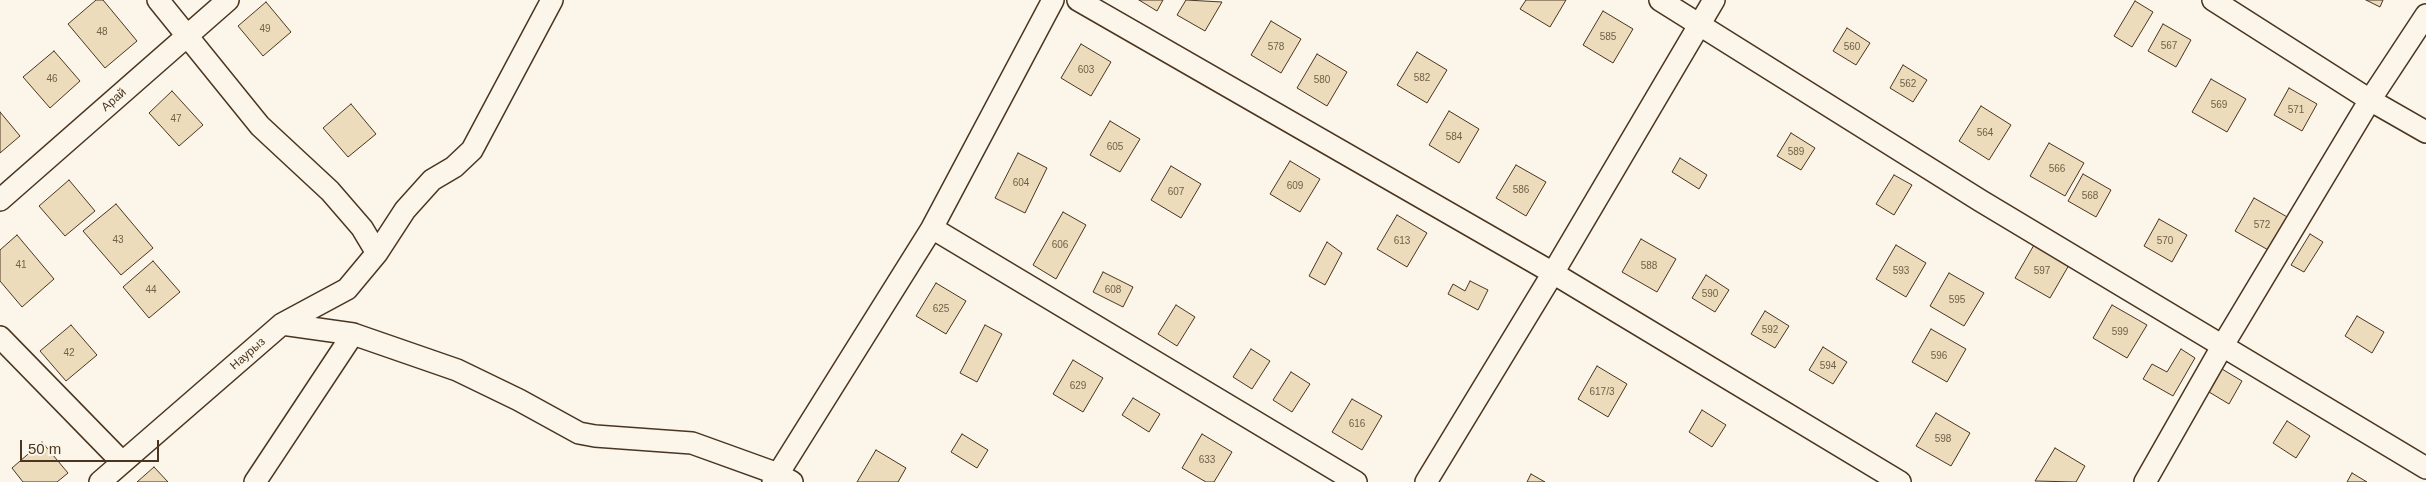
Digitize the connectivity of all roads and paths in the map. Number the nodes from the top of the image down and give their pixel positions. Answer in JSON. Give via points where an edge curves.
{"nodes":[{"id":1,"x":158,"y":0,"type":"edge"},
{"id":2,"x":228,"y":0,"type":"edge"},
{"id":3,"x":552,"y":0,"type":"edge"},
{"id":4,"x":1053,"y":0,"type":"edge"},
{"id":5,"x":1078,"y":0,"type":"edge"},
{"id":6,"x":1660,"y":0,"type":"edge"},
{"id":7,"x":1714,"y":0,"type":"edge"},
{"id":8,"x":2213,"y":0,"type":"edge"},
{"id":9,"x":2426,"y":15,"type":"edge"},
{"id":10,"x":1700,"y":26,"type":"junction"},
{"id":11,"x":187,"y":35,"type":"junction"},
{"id":12,"x":2370,"y":100,"type":"junction"},
{"id":13,"x":2426,"y":132,"type":"edge"},
{"id":14,"x":0,"y":200,"type":"edge"},
{"id":15,"x":932,"y":228,"type":"junction"},
{"id":16,"x":377,"y":253,"type":"junction"},
{"id":17,"x":1554,"y":273,"type":"junction"},
{"id":18,"x":282,"y":324,"type":"junction"},
{"id":19,"x":353,"y":334,"type":"junction"},
{"id":20,"x":0,"y":337,"type":"edge"},
{"id":21,"x":2223,"y":345,"type":"junction"},
{"id":22,"x":122,"y":462,"type":"junction"},
{"id":23,"x":2426,"y":468,"type":"edge"},
{"id":24,"x":781,"y":479,"type":"edge"},
{"id":25,"x":100,"y":482,"type":"edge"},
{"id":26,"x":256,"y":482,"type":"edge"},
{"id":27,"x":1356,"y":482,"type":"edge"},
{"id":28,"x":1426,"y":482,"type":"edge"},
{"id":29,"x":1900,"y":482,"type":"edge"},
{"id":30,"x":2145,"y":482,"type":"edge"}],
"edges":[{"from":1,"to":11,"type":"street"},
{"from":2,"to":11,"type":"street","name":"Арай"},
{"from":3,"to":16,"type":"street","name":"Наурыз","via":[[472,150],[454,167],[432,180],[406,210]]},
{"from":4,"to":15,"type":"street"},
{"from":5,"to":17,"type":"street"},
{"from":6,"to":10,"type":"street"},
{"from":7,"to":10,"type":"street"},
{"from":8,"to":12,"type":"street"},
{"from":9,"to":12,"type":"street"},
{"from":10,"to":17,"type":"street"},
{"from":10,"to":21,"type":"street","via":[[1981,201]]},
{"from":11,"to":14,"type":"street","name":"Арай"},
{"from":11,"to":16,"type":"street","via":[[260,126],[330,191],[362,228]]},
{"from":12,"to":13,"type":"street"},
{"from":12,"to":21,"type":"street"},
{"from":15,"to":24,"type":"street"},
{"from":15,"to":27,"type":"street"},
{"from":16,"to":18,"type":"street","name":"Наурыз","via":[[347,289]]},
{"from":17,"to":28,"type":"street"},
{"from":17,"to":29,"type":"street"},
{"from":18,"to":19,"type":"street"},
{"from":18,"to":22,"type":"street","name":"Наурыз"},
{"from":19,"to":24,"type":"street","via":[[457,370],[578,433],[692,443]]},
{"from":19,"to":26,"type":"street"},
{"from":20,"to":22,"type":"street"},
{"from":21,"to":23,"type":"street"},
{"from":21,"to":30,"type":"street"},
{"from":22,"to":25,"type":"street","name":"Наурыз"}]}
